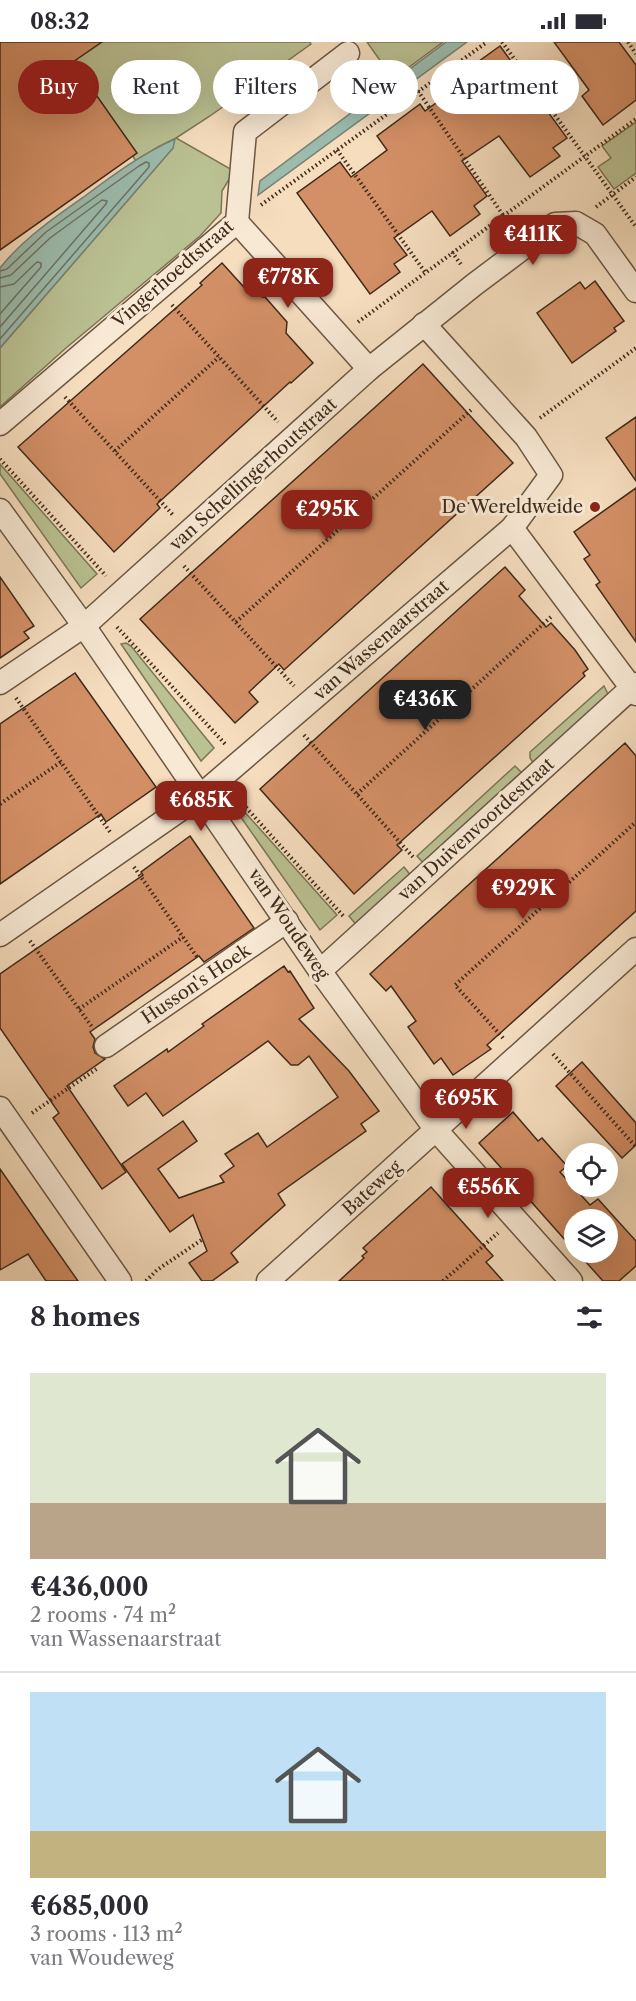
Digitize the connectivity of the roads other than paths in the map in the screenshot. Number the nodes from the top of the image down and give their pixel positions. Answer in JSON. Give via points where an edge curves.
{"nodes":[{"id":1,"x":348,"y":53,"type":"dead end"},
{"id":2,"x":237,"y":222,"type":"junction"},
{"id":3,"x":636,"y":291,"type":"edge"},
{"id":4,"x":424,"y":324,"type":"junction"},
{"id":5,"x":369,"y":369,"type":"junction"},
{"id":6,"x":0,"y":424,"type":"edge"},
{"id":7,"x":0,"y":510,"type":"edge"},
{"id":8,"x":512,"y":528,"type":"junction"},
{"id":9,"x":84,"y":626,"type":"junction"},
{"id":10,"x":2,"y":682,"type":"edge"},
{"id":11,"x":634,"y":689,"type":"edge"},
{"id":12,"x":200,"y":796,"type":"junction"},
{"id":13,"x":287,"y":921,"type":"junction"},
{"id":14,"x":9,"y":929,"type":"edge"},
{"id":15,"x":636,"y":949,"type":"edge"},
{"id":16,"x":320,"y":971,"type":"junction"},
{"id":17,"x":106,"y":1046,"type":"road end"},
{"id":18,"x":6,"y":1117,"type":"edge"},
{"id":19,"x":436,"y":1130,"type":"junction"},
{"id":20,"x":120,"y":1281,"type":"edge"},
{"id":21,"x":268,"y":1281,"type":"edge"},
{"id":22,"x":571,"y":1281,"type":"edge"}],
"edges":[{"from":1,"to":2,"type":"street","name":"Vingerhoedtstraat","via":[[245,132]]},
{"from":2,"to":5,"type":"street"},
{"from":2,"to":6,"type":"street","name":"Vingerhoedtstraat"},
{"from":3,"to":4,"type":"street","name":"van Schellingerhoutstraat","via":[[595,234],[576,223],[555,224]]},
{"from":4,"to":5,"type":"street","name":"van Schellingerhoutstraat"},
{"from":4,"to":8,"type":"street","name":"van Wassenaarstraat","via":[[526,437],[551,475]]},
{"from":5,"to":9,"type":"street","name":"van Schellingerhoutstraat"},
{"from":7,"to":9,"type":"street","name":"van Woudeweg"},
{"from":8,"to":11,"type":"street"},
{"from":8,"to":12,"type":"street","name":"van Wassenaarstraat"},
{"from":9,"to":10,"type":"street","name":"van Schellingerhoutstraat"},
{"from":9,"to":12,"type":"street","name":"van Woudeweg"},
{"from":11,"to":16,"type":"street","name":"van Duivenvoordestraat"},
{"from":12,"to":13,"type":"street","name":"van Woudeweg"},
{"from":12,"to":14,"type":"street","name":"van Wassenaarstraat"},
{"from":13,"to":16,"type":"street","name":"van Woudeweg"},
{"from":13,"to":17,"type":"street","name":"Husson's Hoek"},
{"from":15,"to":19,"type":"street","name":"Bateweg"},
{"from":16,"to":19,"type":"street","name":"van Woudeweg"},
{"from":18,"to":20,"type":"street"},
{"from":19,"to":21,"type":"street","name":"Bateweg"},
{"from":19,"to":22,"type":"street","name":"van Woudeweg"}]}
